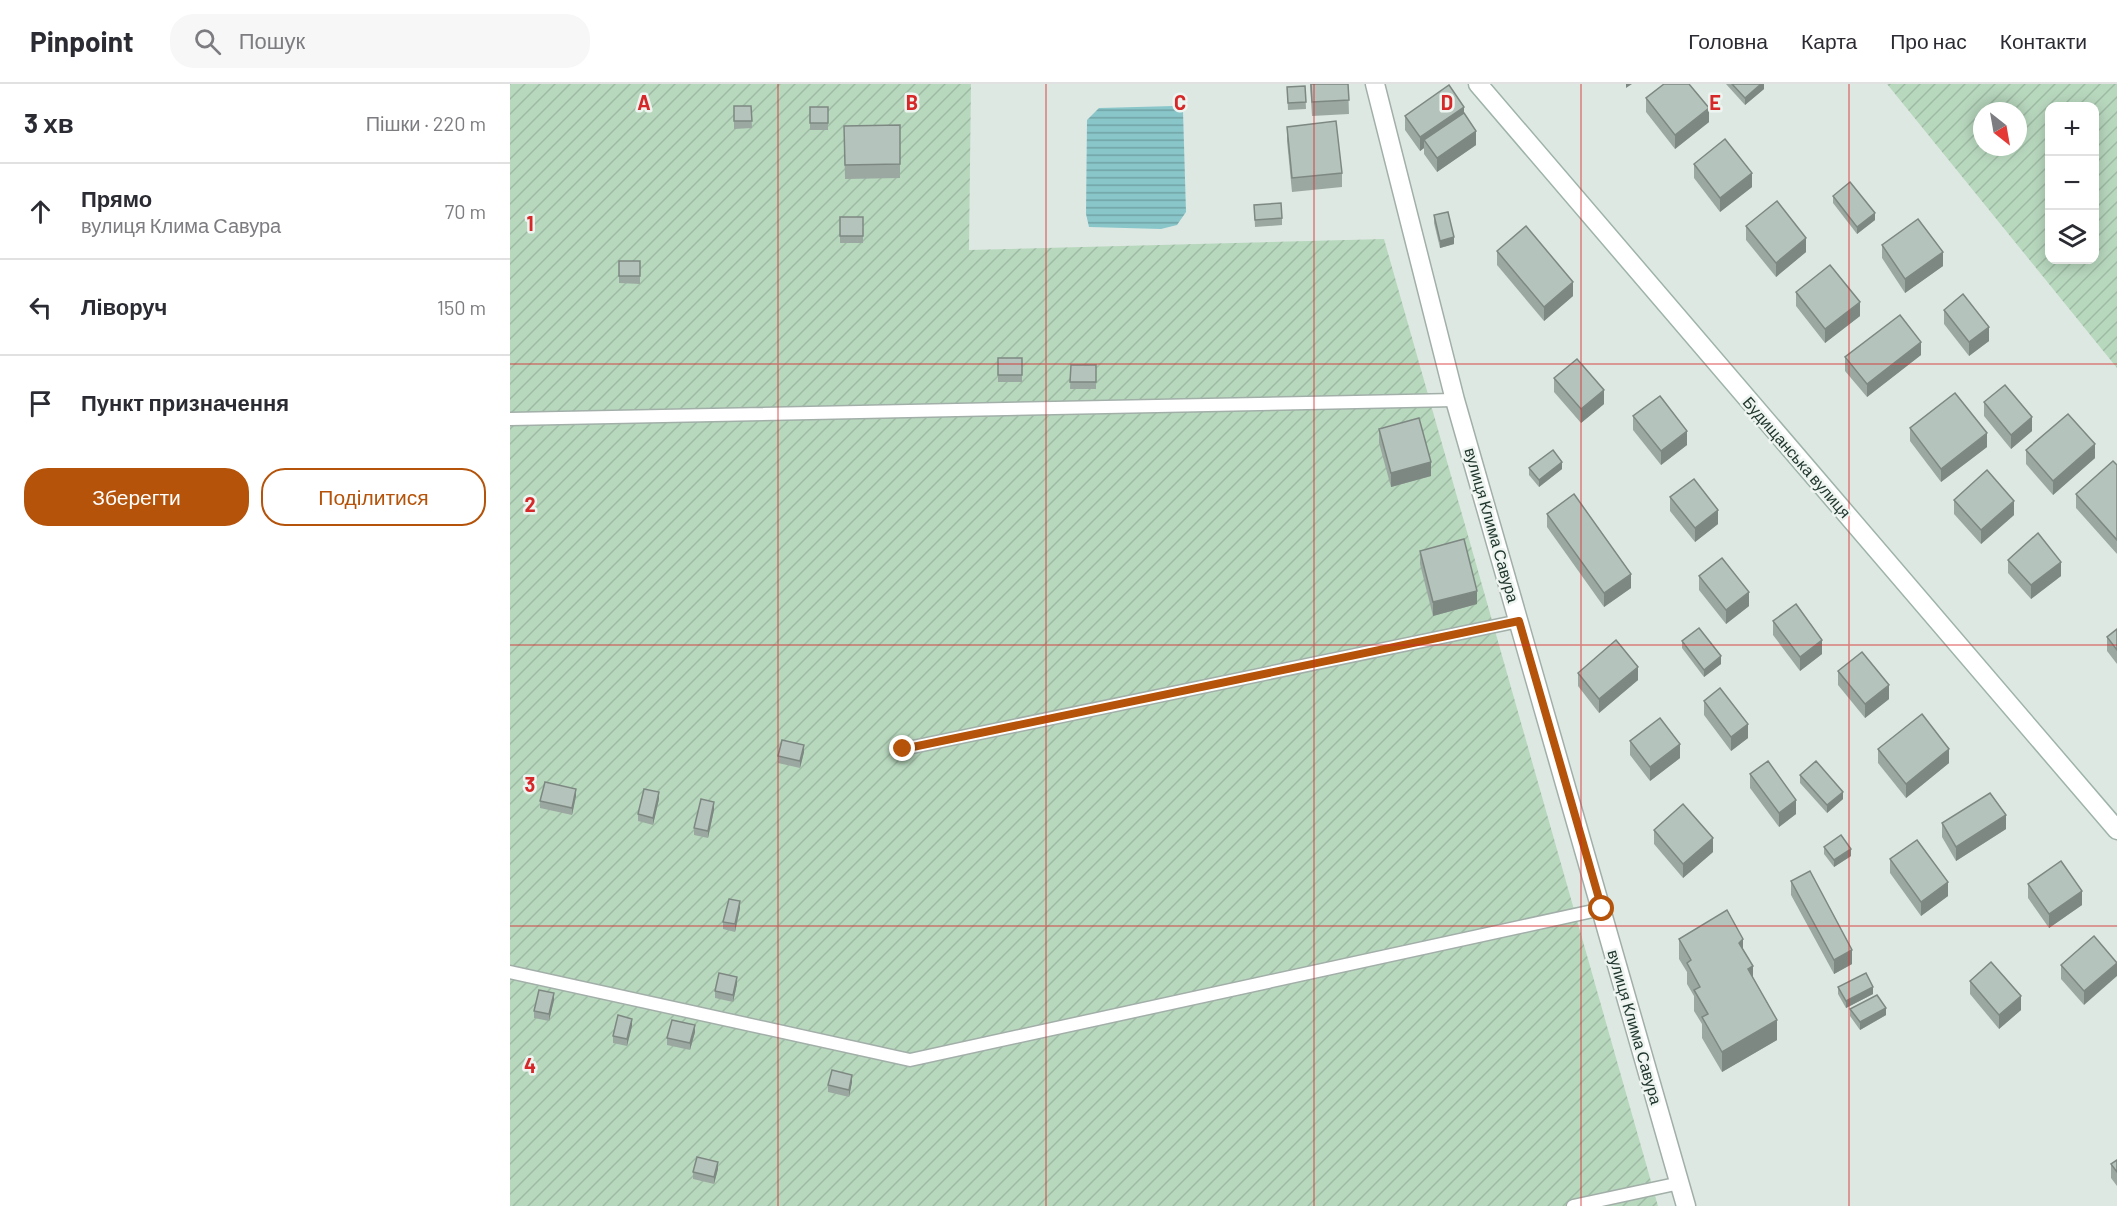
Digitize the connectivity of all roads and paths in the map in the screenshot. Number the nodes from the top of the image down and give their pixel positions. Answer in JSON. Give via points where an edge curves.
{"nodes":[{"id":1,"x":1375,"y":84,"type":"edge"},
{"id":2,"x":1478,"y":84,"type":"edge"},
{"id":3,"x":1455,"y":400,"type":"junction"},
{"id":4,"x":510,"y":419,"type":"edge"},
{"id":5,"x":1519,"y":621,"type":"junction"},
{"id":6,"x":903,"y":749,"type":"dead end"},
{"id":7,"x":2117,"y":830,"type":"edge"},
{"id":8,"x":1602,"y":909,"type":"junction"},
{"id":9,"x":510,"y":972,"type":"edge"},
{"id":10,"x":1680,"y":1183,"type":"junction"},
{"id":11,"x":1573,"y":1206,"type":"edge"},
{"id":12,"x":1686,"y":1206,"type":"edge"}],
"edges":[{"from":1,"to":3,"type":"street","name":"вулиця Клима Савура"},
{"from":2,"to":7,"type":"street","name":"Будищанська вулиця"},
{"from":3,"to":4,"type":"lane"},
{"from":3,"to":5,"type":"street","name":"вулиця Клима Савура"},
{"from":5,"to":6,"type":"lane"},
{"from":5,"to":8,"type":"street","name":"вулиця Клима Савура"},
{"from":8,"to":9,"type":"lane","via":[[910,1060]]},
{"from":8,"to":10,"type":"street","name":"вулиця Клима Савура"},
{"from":10,"to":11,"type":"lane"},
{"from":10,"to":12,"type":"street","name":"вулиця Клима Савура"}]}
